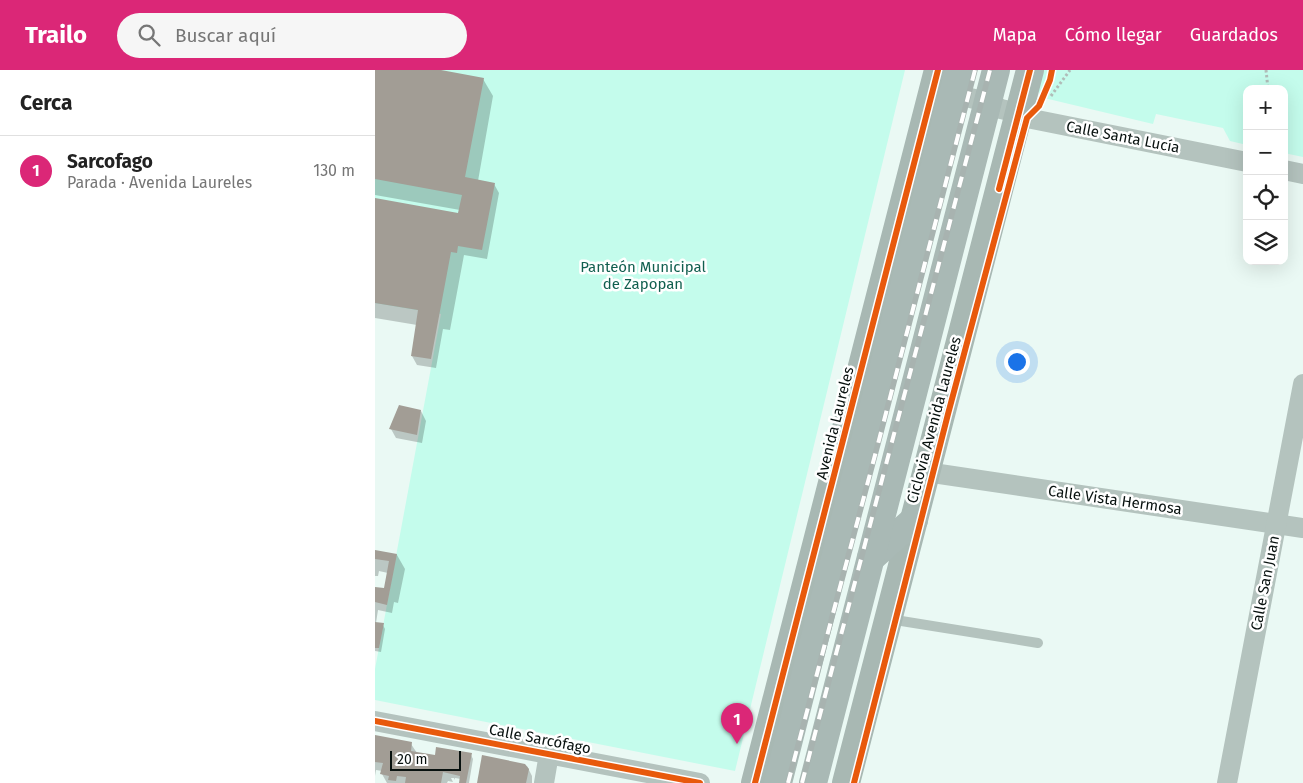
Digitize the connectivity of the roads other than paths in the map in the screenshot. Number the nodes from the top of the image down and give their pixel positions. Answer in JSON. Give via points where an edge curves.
{"nodes":[{"id":1,"x":996,"y":70,"type":"edge"},
{"id":2,"x":1037,"y":81,"type":"edge"},
{"id":3,"x":947,"y":85,"type":"edge"},
{"id":4,"x":1004,"y":110,"type":"junction"},
{"id":5,"x":1243,"y":161,"type":"edge"},
{"id":6,"x":1288,"y":171,"type":"edge"},
{"id":7,"x":1303,"y":174,"type":"edge"},
{"id":8,"x":927,"y":198,"type":"junction"},
{"id":9,"x":900,"y":219,"type":"junction"},
{"id":10,"x":1303,"y":384,"type":"edge"},
{"id":11,"x":926,"y":472,"type":"junction"},
{"id":12,"x":913,"y":520,"type":"junction"},
{"id":13,"x":1276,"y":524,"type":"junction"},
{"id":14,"x":1303,"y":528,"type":"edge"},
{"id":15,"x":871,"y":558,"type":"junction"},
{"id":16,"x":888,"y":619,"type":"junction"},
{"id":17,"x":1038,"y":643,"type":"dead end"},
{"id":18,"x":375,"y":721,"type":"edge"},
{"id":19,"x":549,"y":754,"type":"junction"},
{"id":20,"x":544,"y":783,"type":"edge"},
{"id":21,"x":700,"y":783,"type":"edge"},
{"id":22,"x":755,"y":783,"type":"edge"},
{"id":23,"x":778,"y":783,"type":"edge"},
{"id":24,"x":813,"y":783,"type":"edge"},
{"id":25,"x":846,"y":783,"type":"edge"},
{"id":26,"x":1227,"y":783,"type":"edge"}],
"edges":[{"from":1,"to":4,"type":"main road"},
{"from":2,"to":4,"type":"main road"},
{"from":3,"to":4,"type":"street","name":"Calle Santa Lucía"},
{"from":3,"to":8,"type":"main road"},
{"from":3,"to":9,"type":"main road","name":"Avenida Laureles"},
{"from":4,"to":5,"type":"street","name":"Calle Santa Lucía"},
{"from":4,"to":11,"type":"main road"},
{"from":4,"to":15,"type":"main road"},
{"from":6,"to":7,"type":"street"},
{"from":8,"to":9,"type":"main road"},
{"from":8,"to":23,"type":"main road"},
{"from":9,"to":22,"type":"main road","name":"Avenida Laureles"},
{"from":10,"to":13,"type":"street","name":"Calle San Juan"},
{"from":11,"to":12,"type":"main road"},
{"from":11,"to":13,"type":"street","name":"Calle Vista Hermosa"},
{"from":12,"to":15,"type":"main road"},
{"from":12,"to":16,"type":"main road"},
{"from":13,"to":14,"type":"street","name":"Calle Vista Hermosa"},
{"from":13,"to":26,"type":"street","name":"Calle San Juan"},
{"from":15,"to":24,"type":"main road"},
{"from":16,"to":17,"type":"lane"},
{"from":16,"to":25,"type":"main road"},
{"from":18,"to":19,"type":"street","name":"Calle Sarcófago"},
{"from":19,"to":20,"type":"street"},
{"from":19,"to":21,"type":"street","name":"Calle Sarcófago"}]}
